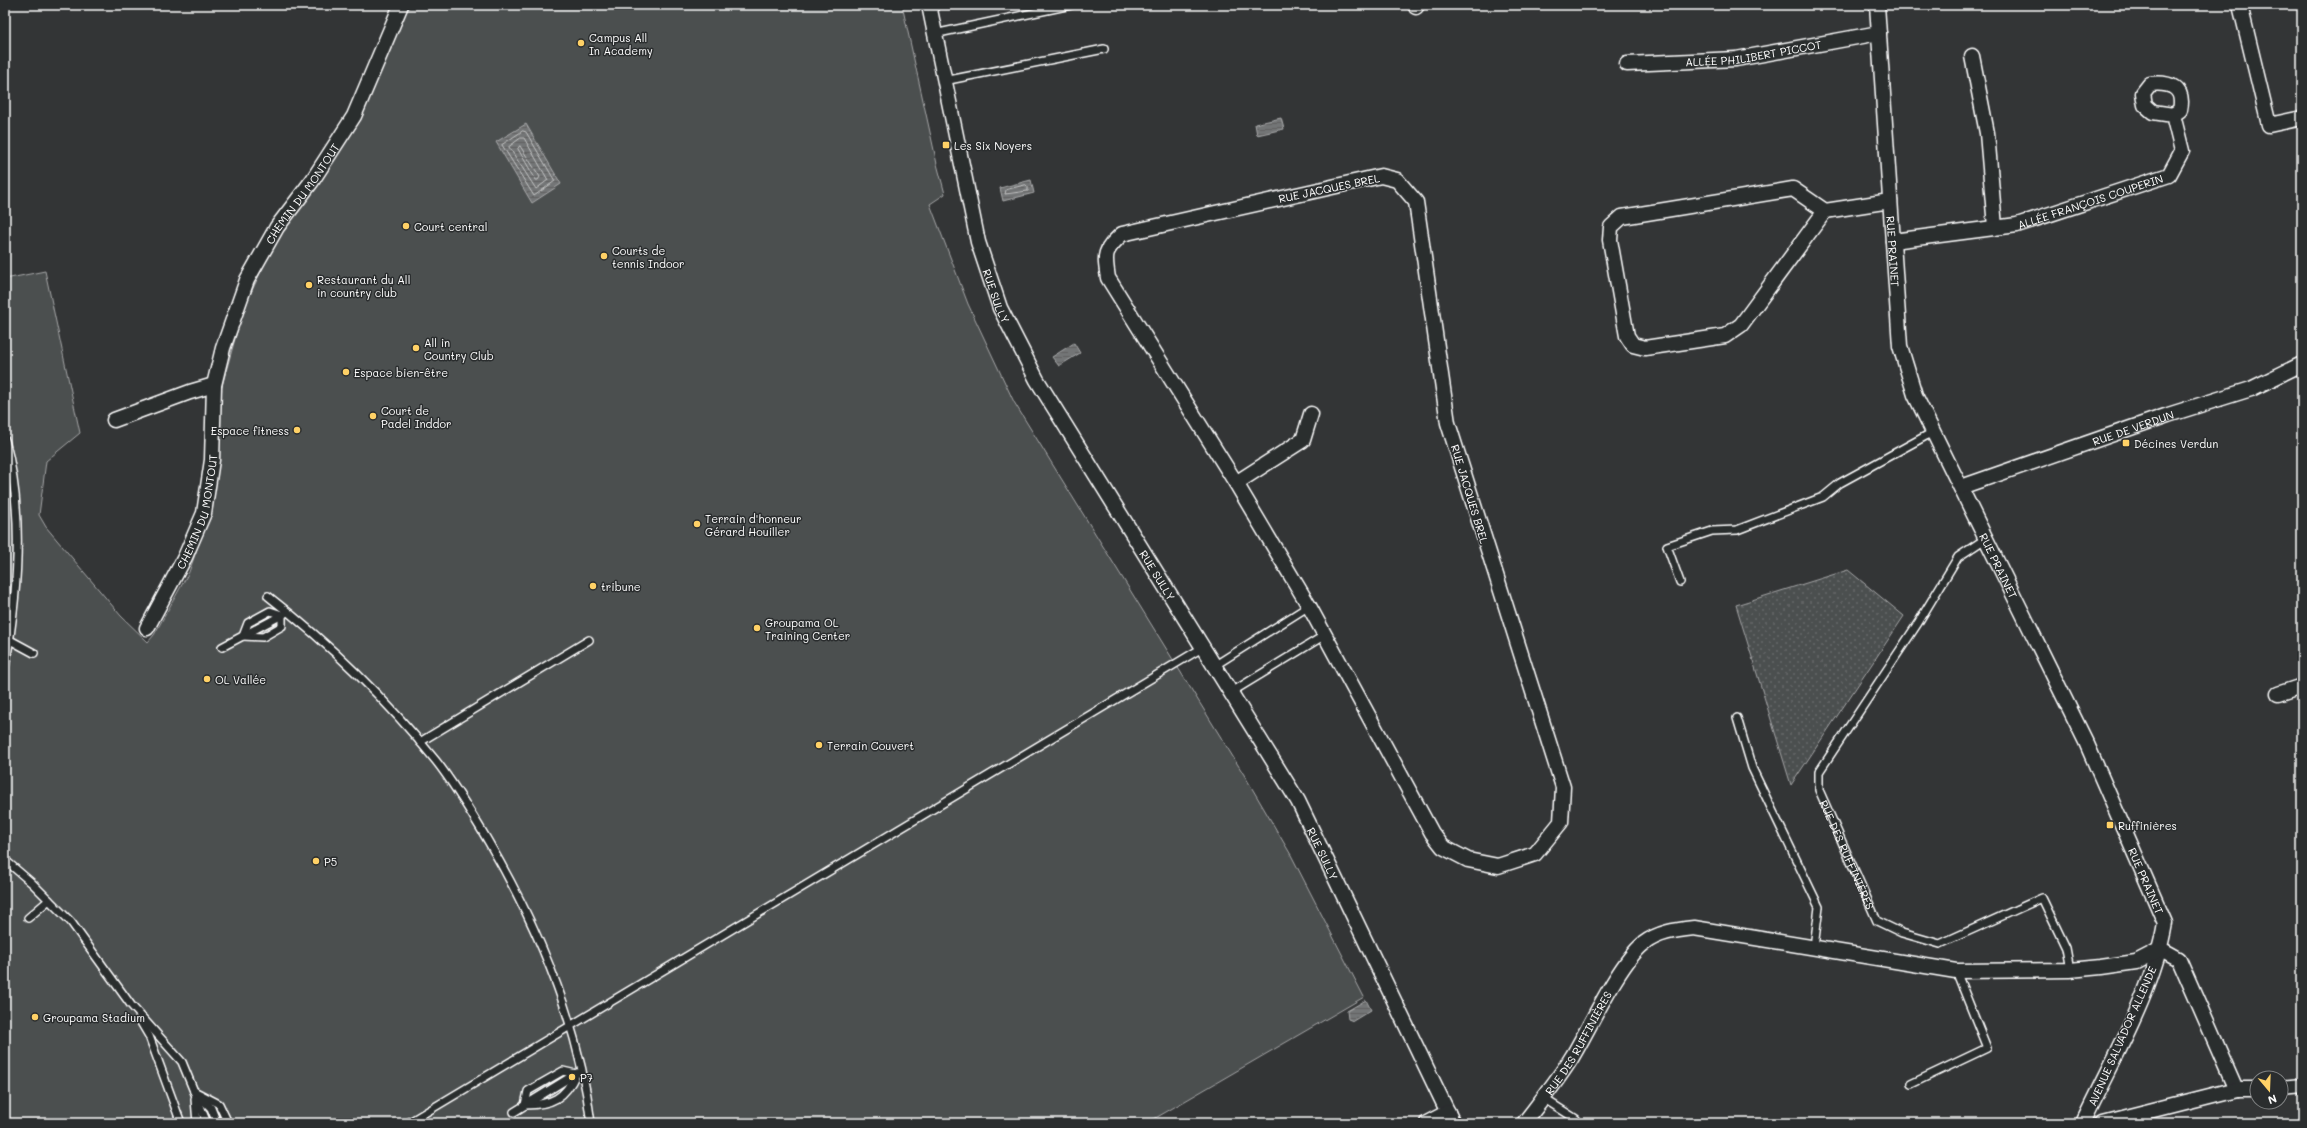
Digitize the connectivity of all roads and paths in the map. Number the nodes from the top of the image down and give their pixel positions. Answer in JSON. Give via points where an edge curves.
{"nodes":[{"id":1,"x":401,"y":5,"type":"edge"},
{"id":2,"x":928,"y":5,"type":"edge"},
{"id":3,"x":1070,"y":5,"type":"edge"},
{"id":4,"x":1877,"y":5,"type":"edge"},
{"id":5,"x":2240,"y":5,"type":"edge"},
{"id":6,"x":1879,"y":33,"type":"junction"},
{"id":7,"x":934,"y":34,"type":"junction"},
{"id":8,"x":1104,"y":49,"type":"dead end"},
{"id":9,"x":1972,"y":56,"type":"dead end"},
{"id":10,"x":1627,"y":64,"type":"dead end"},
{"id":11,"x":944,"y":81,"type":"junction"},
{"id":12,"x":2173,"y":115,"type":"dead end"},
{"id":13,"x":2302,"y":118,"type":"edge"},
{"id":14,"x":1890,"y":201,"type":"junction"},
{"id":15,"x":1826,"y":211,"type":"junction"},
{"id":16,"x":1995,"y":227,"type":"junction"},
{"id":17,"x":1893,"y":240,"type":"junction"},
{"id":18,"x":2302,"y":364,"type":"edge"},
{"id":19,"x":214,"y":385,"type":"junction"},
{"id":20,"x":1310,"y":414,"type":"dead end"},
{"id":21,"x":114,"y":420,"type":"dead end"},
{"id":22,"x":1933,"y":432,"type":"junction"},
{"id":23,"x":5,"y":440,"type":"edge"},
{"id":24,"x":1236,"y":483,"type":"junction"},
{"id":25,"x":1961,"y":487,"type":"junction"},
{"id":26,"x":1985,"y":539,"type":"junction"},
{"id":27,"x":1680,"y":582,"type":"dead end"},
{"id":28,"x":268,"y":596,"type":"dead end"},
{"id":29,"x":1309,"y":606,"type":"junction"},
{"id":30,"x":285,"y":613,"type":"junction"},
{"id":31,"x":146,"y":628,"type":"dead end"},
{"id":32,"x":1325,"y":635,"type":"junction"},
{"id":33,"x":10,"y":640,"type":"junction"},
{"id":34,"x":589,"y":640,"type":"dead end"},
{"id":35,"x":222,"y":647,"type":"dead end"},
{"id":36,"x":1202,"y":648,"type":"junction"},
{"id":37,"x":34,"y":653,"type":"dead end"},
{"id":38,"x":1214,"y":666,"type":"junction"},
{"id":39,"x":5,"y":667,"type":"edge"},
{"id":40,"x":2302,"y":686,"type":"edge"},
{"id":41,"x":1230,"y":693,"type":"junction"},
{"id":42,"x":2278,"y":694,"type":"dead end"},
{"id":43,"x":1737,"y":718,"type":"dead end"},
{"id":44,"x":420,"y":742,"type":"junction"},
{"id":45,"x":5,"y":860,"type":"edge"},
{"id":46,"x":49,"y":900,"type":"junction"},
{"id":47,"x":28,"y":918,"type":"dead end"},
{"id":48,"x":1814,"y":947,"type":"junction"},
{"id":49,"x":2161,"y":949,"type":"junction"},
{"id":50,"x":2070,"y":970,"type":"junction"},
{"id":51,"x":1956,"y":971,"type":"junction"},
{"id":52,"x":131,"y":1005,"type":"junction"},
{"id":53,"x":570,"y":1026,"type":"junction"},
{"id":54,"x":579,"y":1072,"type":"junction"},
{"id":55,"x":1911,"y":1084,"type":"dead end"},
{"id":56,"x":2302,"y":1087,"type":"edge"},
{"id":57,"x":2289,"y":1088,"type":"edge"},
{"id":58,"x":2236,"y":1089,"type":"junction"},
{"id":59,"x":2249,"y":1089,"type":"edge"},
{"id":60,"x":194,"y":1091,"type":"junction"},
{"id":61,"x":1543,"y":1098,"type":"junction"},
{"id":62,"x":525,"y":1106,"type":"junction"},
{"id":63,"x":514,"y":1112,"type":"dead end"},
{"id":64,"x":1450,"y":1117,"type":"edge"},
{"id":65,"x":1576,"y":1119,"type":"dead end"},
{"id":66,"x":182,"y":1123,"type":"edge"},
{"id":67,"x":197,"y":1123,"type":"edge"},
{"id":68,"x":207,"y":1123,"type":"edge"},
{"id":69,"x":217,"y":1123,"type":"edge"},
{"id":70,"x":228,"y":1123,"type":"edge"},
{"id":71,"x":408,"y":1123,"type":"edge"},
{"id":72,"x":591,"y":1123,"type":"edge"},
{"id":73,"x":1427,"y":1123,"type":"edge"},
{"id":74,"x":1524,"y":1123,"type":"edge"},
{"id":75,"x":2083,"y":1123,"type":"edge"},
{"id":76,"x":2102,"y":1123,"type":"edge"}],
"edges":[{"from":1,"to":19,"type":"street","name":"CHEMIN DU MONTOUT","via":[[354,116],[312,181],[273,234],[247,280],[223,348]]},
{"from":2,"to":7,"type":"street","name":"RUE SULLY"},
{"from":3,"to":7,"type":"lane"},
{"from":4,"to":6,"type":"street","name":"RUE PRAINET"},
{"from":5,"to":13,"type":"street","via":[[2269,125]]},
{"from":6,"to":10,"type":"street","name":"ALLÉE PHILIBERT PICCOT","via":[[1736,59]]},
{"from":6,"to":14,"type":"street","name":"RUE PRAINET"},
{"from":7,"to":11,"type":"street","name":"RUE SULLY"},
{"from":8,"to":11,"type":"lane"},
{"from":9,"to":16,"type":"street","via":[[1987,133]]},
{"from":11,"to":36,"type":"street","name":"RUE SULLY","via":[[978,242],[1000,308],[1037,380]]},
{"from":12,"to":16,"type":"street","name":"ALLÉE FRANÇOIS COUPERIN","via":[[2182,151],[2170,175],[2017,225]]},
{"from":14,"to":15,"type":"street"},
{"from":14,"to":17,"type":"street","name":"RUE PRAINET"},
{"from":15,"to":15,"type":"street","via":[[1742,325],[1725,336],[1645,348],[1633,345],[1627,336],[1610,240],[1611,227],[1622,217],[1793,189]]},
{"from":16,"to":17,"type":"street","name":"ALLÉE FRANÇOIS COUPERIN"},
{"from":17,"to":22,"type":"street","name":"RUE PRAINET","via":[[1900,346],[1915,395]]},
{"from":18,"to":25,"type":"street","name":"RUE DE VERDUN","via":[[2251,389]]},
{"from":19,"to":21,"type":"street"},
{"from":19,"to":31,"type":"street","name":"CHEMIN DU MONTOUT","via":[[212,460],[204,513],[185,557]]},
{"from":20,"to":24,"type":"street","via":[[1303,440]]},
{"from":22,"to":25,"type":"street","name":"RUE PRAINET"},
{"from":22,"to":27,"type":"lane","via":[[1840,483],[1823,497],[1737,530],[1712,531],[1667,546]]},
{"from":23,"to":33,"type":"lane","via":[[12,465],[16,528],[14,613]]},
{"from":24,"to":29,"type":"street","name":"RUE JACQUES BREL"},
{"from":24,"to":32,"type":"street","name":"RUE JACQUES BREL","via":[[1108,278],[1105,260],[1108,248],[1122,234],[1381,176],[1397,180],[1416,202],[1448,423],[1563,787],[1561,822],[1535,854],[1498,866],[1468,860],[1443,847],[1432,833]]},
{"from":25,"to":26,"type":"street","name":"RUE PRAINET"},
{"from":26,"to":49,"type":"street","name":"RUE PRAINET","via":[[2086,742],[2165,923]]},
{"from":26,"to":50,"type":"lane","name":"RUE DES RUFFINIÈRES","via":[[1958,557],[1918,623],[1819,772],[1819,790],[1877,921],[1902,933],[1940,944],[2042,898],[2066,948]]},
{"from":28,"to":30,"type":"lane"},
{"from":29,"to":32,"type":"street","name":"RUE JACQUES BREL"},
{"from":29,"to":38,"type":"lane"},
{"from":30,"to":35,"type":"lane"},
{"from":30,"to":44,"type":"lane","via":[[354,670]]},
{"from":32,"to":41,"type":"lane"},
{"from":33,"to":37,"type":"lane"},
{"from":33,"to":39,"type":"lane"},
{"from":34,"to":44,"type":"lane"},
{"from":36,"to":38,"type":"street","name":"RUE SULLY"},
{"from":36,"to":53,"type":"lane"},
{"from":38,"to":41,"type":"street","name":"RUE SULLY"},
{"from":40,"to":42,"type":"street"},
{"from":41,"to":64,"type":"street","name":"RUE SULLY","via":[[1298,801]]},
{"from":43,"to":48,"type":"lane","via":[[1752,768],[1819,906]]},
{"from":44,"to":53,"type":"lane","via":[[437,762],[502,865],[529,918],[554,977]]},
{"from":45,"to":46,"type":"lane"},
{"from":46,"to":47,"type":"lane"},
{"from":46,"to":52,"type":"lane","via":[[71,922]]},
{"from":48,"to":51,"type":"street","name":"RUE DES RUFFINIÈRES"},
{"from":48,"to":61,"type":"street","name":"RUE DES RUFFINIÈRES","via":[[1694,928],[1654,937],[1642,945],[1623,968],[1571,1058]]},
{"from":49,"to":50,"type":"street","name":"RUE DES RUFFINIÈRES","via":[[2136,962]]},
{"from":49,"to":58,"type":"street","via":[[2179,958]]},
{"from":49,"to":75,"type":"street","name":"AVENUE SALVADOR ALLENDE","via":[[2138,1007]]},
{"from":50,"to":51,"type":"street","name":"RUE DES RUFFINIÈRES"},
{"from":51,"to":55,"type":"lane","via":[[1987,1048]]},
{"from":52,"to":60,"type":"lane","via":[[182,1062]]},
{"from":52,"to":66,"type":"lane","via":[[149,1036]]},
{"from":53,"to":54,"type":"lane"},
{"from":53,"to":71,"type":"lane"},
{"from":54,"to":62,"type":"lane"},
{"from":54,"to":62,"type":"lane","via":[[563,1071],[528,1091]]},
{"from":54,"to":72,"type":"lane"},
{"from":56,"to":57,"type":"street"},
{"from":58,"to":59,"type":"street"},
{"from":58,"to":76,"type":"street"},
{"from":60,"to":67,"type":"lane"},
{"from":60,"to":68,"type":"lane"},
{"from":60,"to":69,"type":"lane","via":[[211,1108]]},
{"from":60,"to":70,"type":"lane","via":[[219,1104]]},
{"from":61,"to":65,"type":"lane"},
{"from":61,"to":74,"type":"street","name":"RUE DES RUFFINIÈRES"},
{"from":62,"to":63,"type":"lane"},
{"from":64,"to":73,"type":"street"}]}
